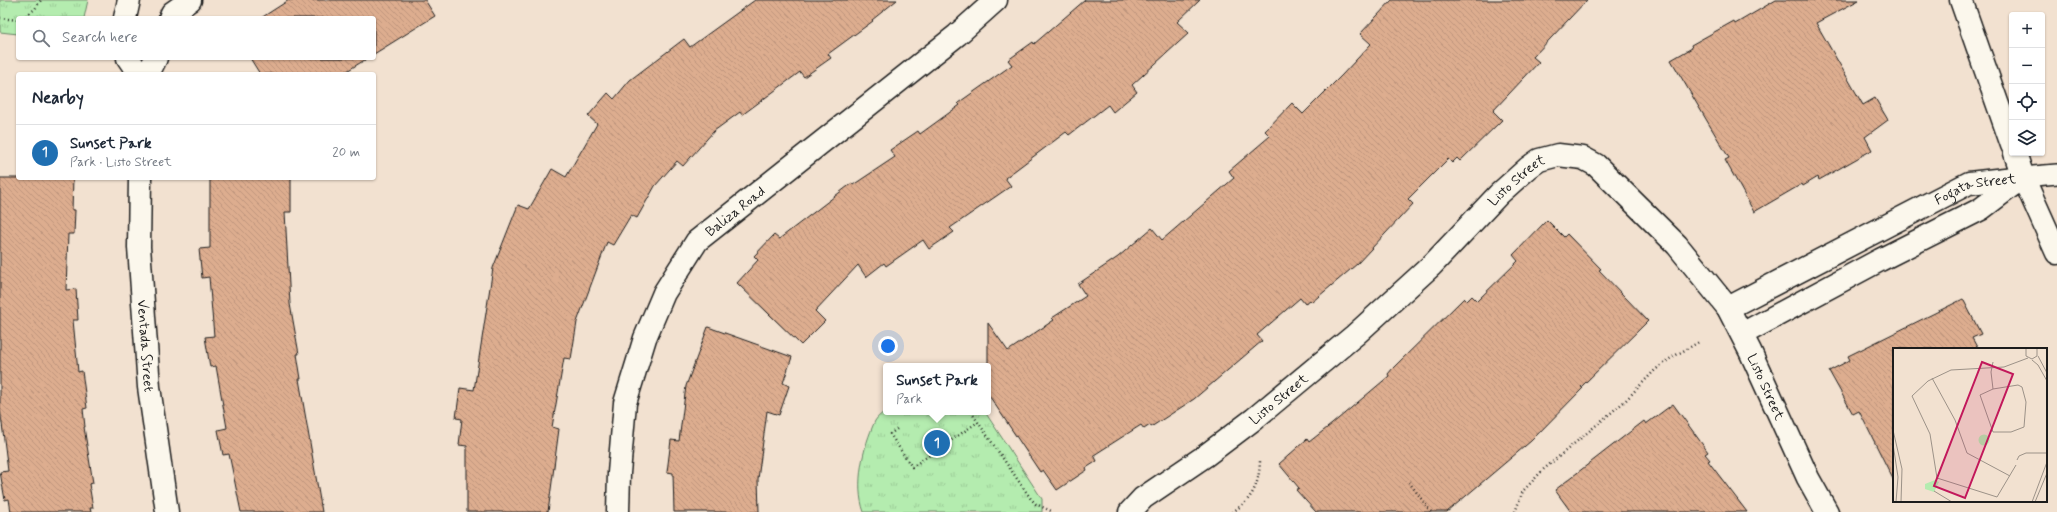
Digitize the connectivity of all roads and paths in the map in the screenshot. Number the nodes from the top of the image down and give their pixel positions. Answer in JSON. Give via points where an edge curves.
{"nodes":[{"id":1,"x":41,"y":0,"type":"edge"},
{"id":2,"x":129,"y":0,"type":"edge"},
{"id":3,"x":190,"y":0,"type":"edge"},
{"id":4,"x":996,"y":0,"type":"edge"},
{"id":5,"x":1961,"y":0,"type":"edge"},
{"id":6,"x":26,"y":16,"type":"edge"},
{"id":7,"x":126,"y":16,"type":"edge"},
{"id":8,"x":171,"y":16,"type":"edge"},
{"id":9,"x":0,"y":18,"type":"edge"},
{"id":10,"x":16,"y":20,"type":"edge"},
{"id":11,"x":129,"y":60,"type":"edge"},
{"id":12,"x":155,"y":60,"type":"edge"},
{"id":13,"x":138,"y":72,"type":"edge"},
{"id":14,"x":149,"y":72,"type":"edge"},
{"id":15,"x":2009,"y":136,"type":"edge"},
{"id":16,"x":2016,"y":156,"type":"edge"},
{"id":17,"x":2057,"y":174,"type":"edge"},
{"id":18,"x":2023,"y":176,"type":"junction"},
{"id":19,"x":140,"y":180,"type":"edge"},
{"id":20,"x":2057,"y":253,"type":"edge"},
{"id":21,"x":1728,"y":308,"type":"junction"},
{"id":22,"x":1742,"y":334,"type":"junction"},
{"id":23,"x":1699,"y":342,"type":"dead end"},
{"id":24,"x":973,"y":415,"type":"edge"},
{"id":25,"x":978,"y":422,"type":"junction"},
{"id":26,"x":897,"y":429,"type":"dead end"},
{"id":27,"x":1260,"y":461,"type":"dead end"},
{"id":28,"x":1409,"y":482,"type":"dead end"},
{"id":29,"x":168,"y":512,"type":"edge"},
{"id":30,"x":618,"y":512,"type":"edge"},
{"id":31,"x":1054,"y":512,"type":"edge"},
{"id":32,"x":1130,"y":512,"type":"edge"},
{"id":33,"x":1232,"y":512,"type":"edge"},
{"id":34,"x":1431,"y":512,"type":"edge"},
{"id":35,"x":1515,"y":512,"type":"edge"},
{"id":36,"x":1827,"y":512,"type":"edge"}],
"edges":[{"from":1,"to":6,"type":"path"},
{"from":2,"to":7,"type":"street"},
{"from":3,"to":8,"type":"street"},
{"from":4,"to":30,"type":"street","name":"Baliza Road","via":[[957,35],[697,241],[664,293],[645,338],[625,403]]},
{"from":5,"to":15,"type":"street"},
{"from":9,"to":10,"type":"path"},
{"from":11,"to":13,"type":"street"},
{"from":12,"to":14,"type":"street"},
{"from":16,"to":18,"type":"street"},
{"from":17,"to":18,"type":"lane"},
{"from":18,"to":20,"type":"street"},
{"from":18,"to":21,"type":"street","name":"Fogata Street","via":[[1969,183]]},
{"from":18,"to":22,"type":"street","name":"Fogata Street","via":[[1982,210],[1880,260]]},
{"from":19,"to":29,"type":"street","name":"Ventada Street","via":[[139,247],[149,387]]},
{"from":21,"to":22,"type":"street","name":"Listo Street"},
{"from":21,"to":32,"type":"street","name":"Listo Street","via":[[1677,245],[1596,165],[1571,155],[1558,155],[1539,160],[1499,194],[1432,265],[1356,335],[1254,419],[1143,498]]},
{"from":22,"to":36,"type":"street","name":"Listo Street","via":[[1808,478]]},
{"from":23,"to":35,"type":"path","via":[[1655,370],[1625,401],[1544,469],[1528,484]]},
{"from":24,"to":25,"type":"path"},
{"from":25,"to":26,"type":"path","via":[[912,467],[890,434]]},
{"from":25,"to":31,"type":"path","via":[[1031,499]]},
{"from":27,"to":33,"type":"path","via":[[1256,490],[1245,504]]},
{"from":28,"to":34,"type":"path"}]}
